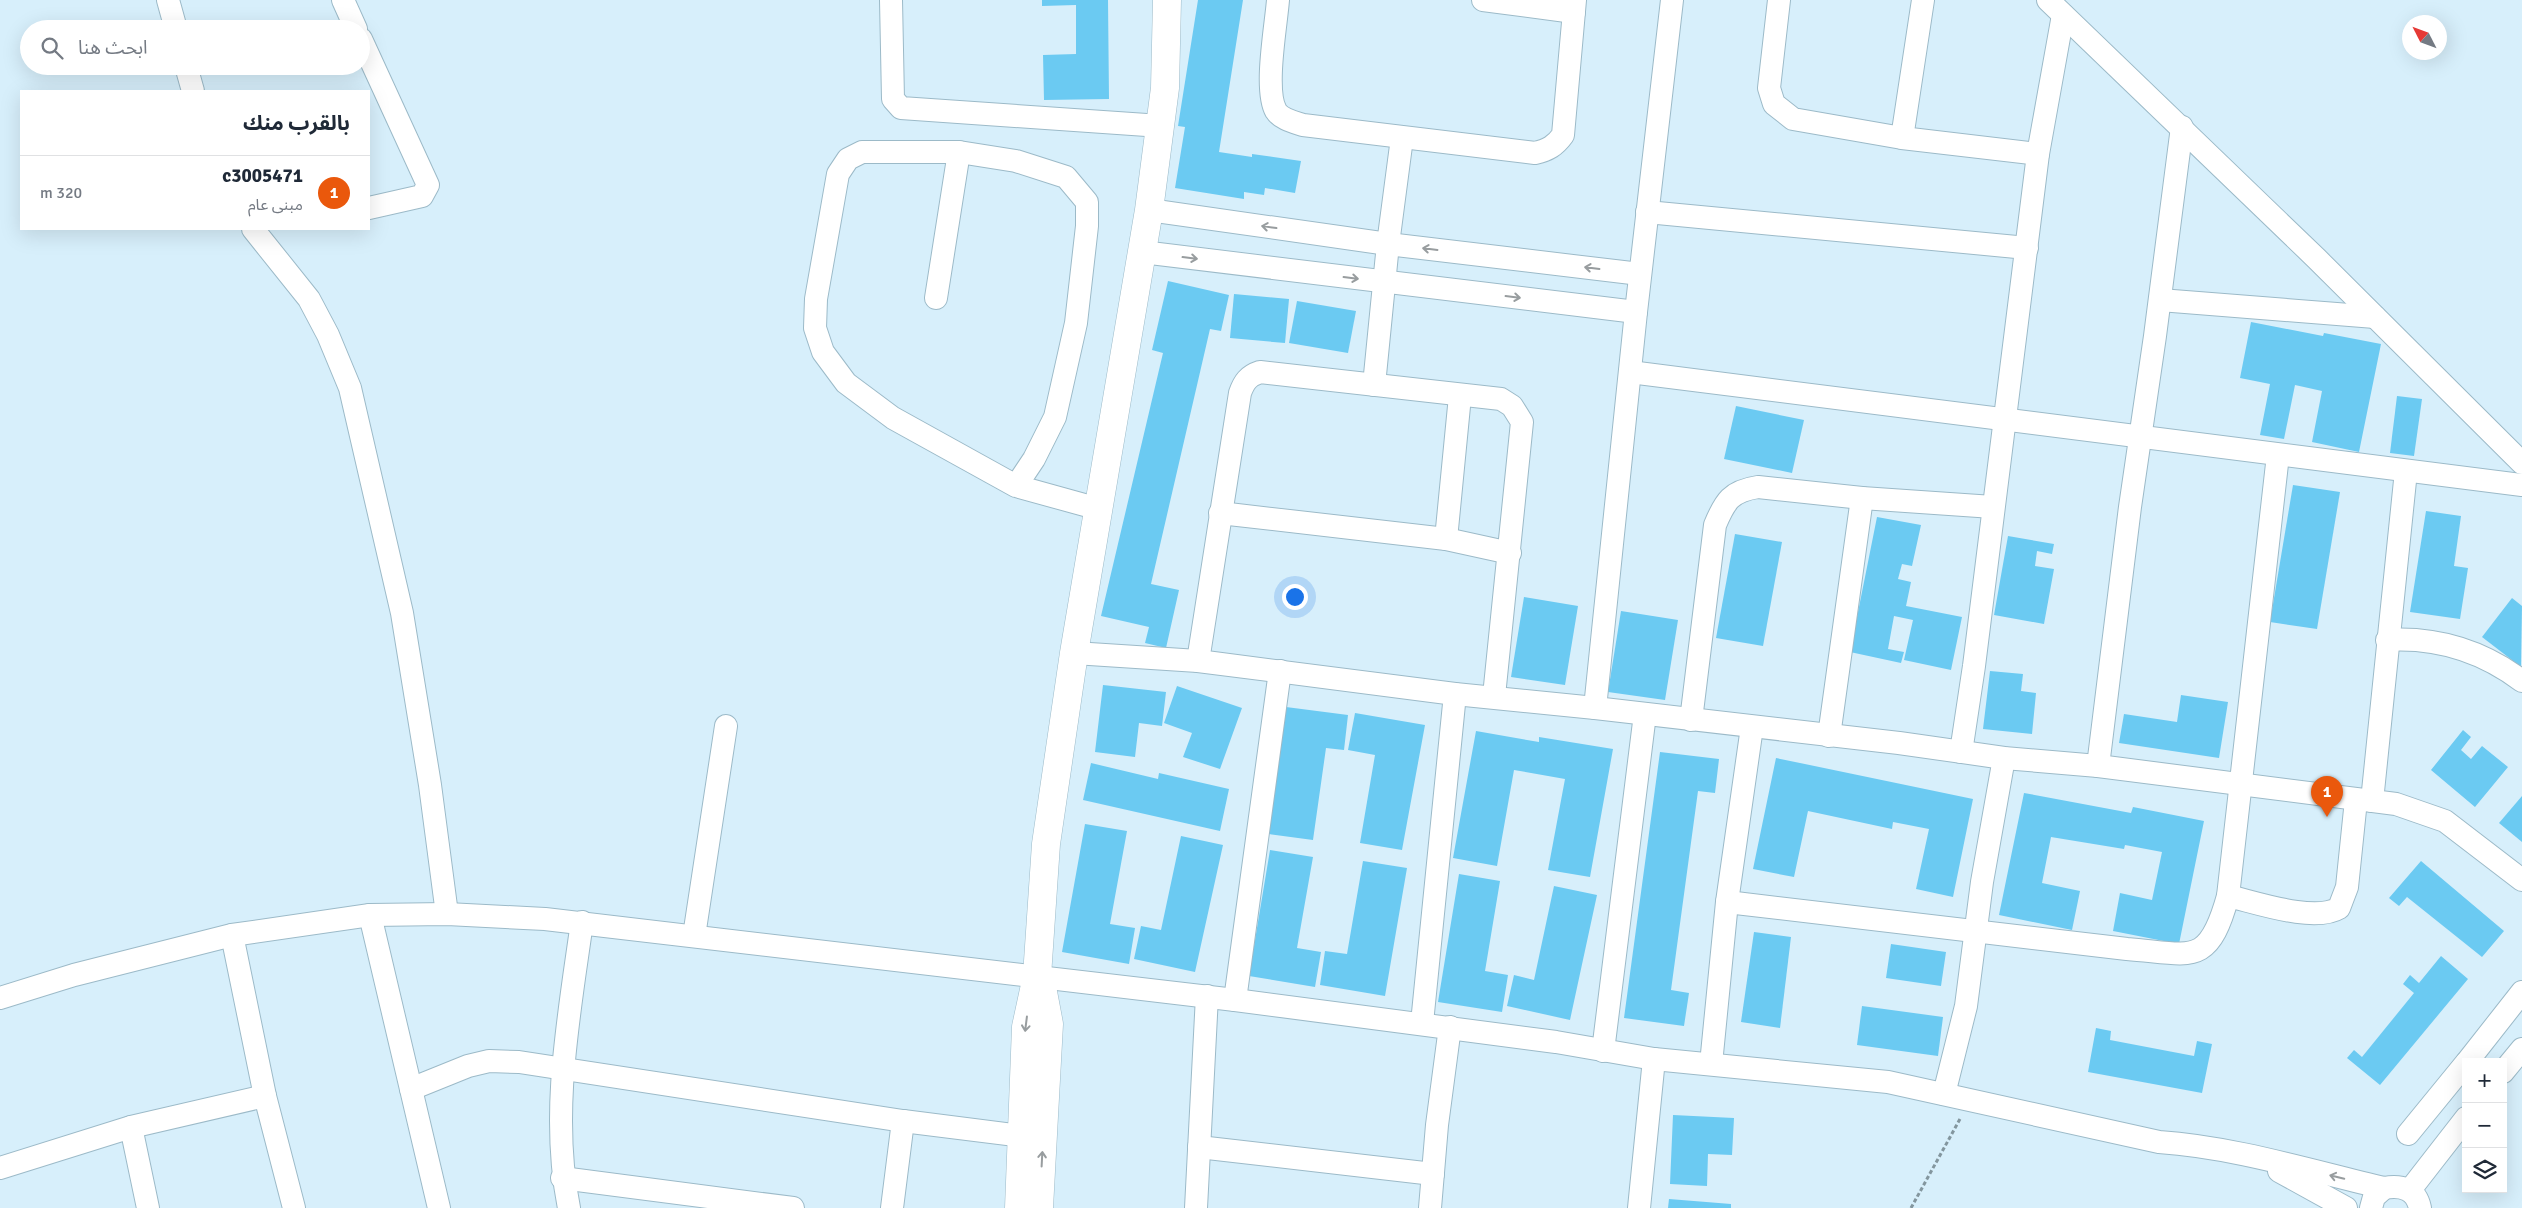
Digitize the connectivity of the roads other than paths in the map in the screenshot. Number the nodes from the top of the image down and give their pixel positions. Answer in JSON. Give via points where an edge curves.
{"nodes":[{"id":1,"x":168,"y":0,"type":"edge"},
{"id":2,"x":343,"y":0,"type":"edge"},
{"id":3,"x":891,"y":0,"type":"edge"},
{"id":4,"x":1167,"y":0,"type":"edge"},
{"id":5,"x":1278,"y":0,"type":"edge"},
{"id":6,"x":1483,"y":0,"type":"edge"},
{"id":7,"x":1672,"y":0,"type":"edge"},
{"id":8,"x":1779,"y":0,"type":"edge"},
{"id":9,"x":1923,"y":0,"type":"edge"},
{"id":10,"x":1575,"y":6,"type":"edge"},
{"id":11,"x":2056,"y":7,"type":"edge"},
{"id":12,"x":174,"y":20,"type":"edge"},
{"id":13,"x":352,"y":20,"type":"edge"},
{"id":14,"x":370,"y":59,"type":"edge"},
{"id":15,"x":189,"y":75,"type":"edge"},
{"id":16,"x":193,"y":90,"type":"edge"},
{"id":17,"x":1161,"y":126,"type":"junction"},
{"id":18,"x":2182,"y":128,"type":"junction"},
{"id":19,"x":1402,"y":138,"type":"junction"},
{"id":20,"x":1902,"y":138,"type":"junction"},
{"id":21,"x":959,"y":152,"type":"junction"},
{"id":22,"x":2038,"y":154,"type":"junction"},
{"id":23,"x":370,"y":208,"type":"edge"},
{"id":24,"x":1149,"y":210,"type":"junction"},
{"id":25,"x":1647,"y":212,"type":"junction"},
{"id":26,"x":259,"y":230,"type":"edge"},
{"id":27,"x":1388,"y":244,"type":"junction"},
{"id":28,"x":2027,"y":248,"type":"junction"},
{"id":29,"x":1142,"y":252,"type":"junction"},
{"id":30,"x":1640,"y":274,"type":"junction"},
{"id":31,"x":1385,"y":282,"type":"junction"},
{"id":32,"x":936,"y":298,"type":"dead end"},
{"id":33,"x":2160,"y":300,"type":"junction"},
{"id":34,"x":1636,"y":312,"type":"junction"},
{"id":35,"x":2375,"y":317,"type":"junction"},
{"id":36,"x":1630,"y":372,"type":"junction"},
{"id":37,"x":1374,"y":385,"type":"junction"},
{"id":38,"x":1460,"y":396,"type":"junction"},
{"id":39,"x":2004,"y":418,"type":"junction"},
{"id":40,"x":2139,"y":438,"type":"junction"},
{"id":41,"x":2278,"y":455,"type":"junction"},
{"id":42,"x":2522,"y":463,"type":"edge"},
{"id":43,"x":2406,"y":470,"type":"junction"},
{"id":44,"x":2522,"y":485,"type":"edge"},
{"id":45,"x":1016,"y":486,"type":"junction"},
{"id":46,"x":1862,"y":498,"type":"junction"},
{"id":47,"x":1993,"y":507,"type":"junction"},
{"id":48,"x":1099,"y":509,"type":"junction"},
{"id":49,"x":1220,"y":513,"type":"junction"},
{"id":50,"x":1446,"y":539,"type":"junction"},
{"id":51,"x":1510,"y":553,"type":"junction"},
{"id":52,"x":2387,"y":640,"type":"junction"},
{"id":53,"x":1074,"y":653,"type":"junction"},
{"id":54,"x":1198,"y":661,"type":"junction"},
{"id":55,"x":1280,"y":671,"type":"junction"},
{"id":56,"x":2522,"y":681,"type":"edge"},
{"id":57,"x":1455,"y":694,"type":"junction"},
{"id":58,"x":1494,"y":696,"type":"junction"},
{"id":59,"x":1595,"y":708,"type":"junction"},
{"id":60,"x":1645,"y":714,"type":"junction"},
{"id":61,"x":1692,"y":720,"type":"junction"},
{"id":62,"x":726,"y":726,"type":"dead end"},
{"id":63,"x":1752,"y":727,"type":"junction"},
{"id":64,"x":1829,"y":736,"type":"junction"},
{"id":65,"x":1960,"y":752,"type":"junction"},
{"id":66,"x":2004,"y":758,"type":"junction"},
{"id":67,"x":2098,"y":766,"type":"junction"},
{"id":68,"x":2240,"y":785,"type":"junction"},
{"id":69,"x":2364,"y":801,"type":"junction"},
{"id":70,"x":2522,"y":880,"type":"edge"},
{"id":71,"x":2228,"y":896,"type":"junction"},
{"id":72,"x":1727,"y":902,"type":"junction"},
{"id":73,"x":447,"y":914,"type":"junction"},
{"id":74,"x":370,"y":915,"type":"junction"},
{"id":75,"x":582,"y":922,"type":"junction"},
{"id":76,"x":1974,"y":932,"type":"junction"},
{"id":77,"x":232,"y":935,"type":"junction"},
{"id":78,"x":694,"y":936,"type":"junction"},
{"id":79,"x":1037,"y":976,"type":"junction"},
{"id":80,"x":2522,"y":992,"type":"edge"},
{"id":81,"x":1207,"y":996,"type":"junction"},
{"id":82,"x":0,"y":998,"type":"edge"},
{"id":83,"x":1236,"y":1000,"type":"junction"},
{"id":84,"x":1422,"y":1024,"type":"junction"},
{"id":85,"x":1450,"y":1027,"type":"junction"},
{"id":86,"x":2522,"y":1049,"type":"edge"},
{"id":87,"x":1604,"y":1051,"type":"junction"},
{"id":88,"x":1654,"y":1058,"type":"junction"},
{"id":89,"x":2470,"y":1058,"type":"edge"},
{"id":90,"x":1711,"y":1064,"type":"junction"},
{"id":91,"x":563,"y":1067,"type":"junction"},
{"id":92,"x":2507,"y":1067,"type":"edge"},
{"id":93,"x":2462,"y":1068,"type":"edge"},
{"id":94,"x":411,"y":1089,"type":"junction"},
{"id":95,"x":1944,"y":1094,"type":"junction"},
{"id":96,"x":265,"y":1096,"type":"junction"},
{"id":97,"x":903,"y":1122,"type":"junction"},
{"id":98,"x":2462,"y":1126,"type":"edge"},
{"id":99,"x":131,"y":1128,"type":"junction"},
{"id":100,"x":2408,"y":1134,"type":"dead end"},
{"id":101,"x":1022,"y":1136,"type":"junction"},
{"id":102,"x":1199,"y":1147,"type":"junction"},
{"id":103,"x":2257,"y":1158,"type":"junction"},
{"id":104,"x":0,"y":1168,"type":"edge"},
{"id":105,"x":1433,"y":1174,"type":"junction"},
{"id":106,"x":562,"y":1178,"type":"junction"},
{"id":107,"x":2384,"y":1188,"type":"junction"},
{"id":108,"x":2422,"y":1201,"type":"edge"},
{"id":109,"x":148,"y":1208,"type":"edge"},
{"id":110,"x":294,"y":1208,"type":"edge"},
{"id":111,"x":439,"y":1208,"type":"edge"},
{"id":112,"x":569,"y":1208,"type":"edge"},
{"id":113,"x":793,"y":1208,"type":"edge"},
{"id":114,"x":892,"y":1208,"type":"edge"},
{"id":115,"x":1019,"y":1208,"type":"edge"},
{"id":116,"x":1039,"y":1208,"type":"edge"},
{"id":117,"x":1196,"y":1208,"type":"edge"},
{"id":118,"x":1430,"y":1208,"type":"edge"},
{"id":119,"x":1640,"y":1208,"type":"edge"},
{"id":120,"x":2346,"y":1208,"type":"edge"},
{"id":121,"x":2371,"y":1208,"type":"edge"}],
"edges":[{"from":1,"to":12,"type":"street"},
{"from":2,"to":13,"type":"street"},
{"from":3,"to":17,"type":"street","via":[[893,99],[901,108]]},
{"from":4,"to":17,"type":"main road","via":[[1166,88]]},
{"from":5,"to":19,"type":"street","via":[[1270,93],[1276,112],[1303,126]]},
{"from":6,"to":10,"type":"street"},
{"from":7,"to":25,"type":"street"},
{"from":8,"to":20,"type":"street","via":[[1769,88],[1774,104],[1793,119]]},
{"from":9,"to":20,"type":"street"},
{"from":10,"to":19,"type":"street","via":[[1563,135],[1555,145],[1535,153]]},
{"from":11,"to":18,"type":"street"},
{"from":11,"to":22,"type":"street"},
{"from":14,"to":23,"type":"street","via":[[428,186],[422,196]]},
{"from":15,"to":16,"type":"street"},
{"from":17,"to":24,"type":"main road"},
{"from":18,"to":33,"type":"street"},
{"from":18,"to":35,"type":"street"},
{"from":19,"to":27,"type":"street"},
{"from":20,"to":22,"type":"street"},
{"from":21,"to":32,"type":"street"},
{"from":21,"to":45,"type":"street","via":[[1016,161],[1066,177],[1087,202],[1076,323],[1055,417]]},
{"from":21,"to":45,"type":"street","via":[[862,152],[848,159],[838,174],[816,299],[815,328],[823,352],[846,382],[893,418]]},
{"from":22,"to":28,"type":"street"},
{"from":27,"to":24,"type":"street","one_way":true},
{"from":24,"to":29,"type":"main road"},
{"from":25,"to":28,"type":"street"},
{"from":25,"to":30,"type":"street"},
{"from":26,"to":73,"type":"street","via":[[309,299],[350,388],[402,613]]},
{"from":30,"to":27,"type":"street","one_way":true},
{"from":27,"to":31,"type":"street"},
{"from":28,"to":39,"type":"street"},
{"from":29,"to":31,"type":"street","one_way":true},
{"from":29,"to":48,"type":"main road"},
{"from":30,"to":34,"type":"street"},
{"from":31,"to":34,"type":"street","one_way":true},
{"from":31,"to":37,"type":"street"},
{"from":33,"to":35,"type":"street"},
{"from":33,"to":40,"type":"street"},
{"from":34,"to":36,"type":"street"},
{"from":35,"to":42,"type":"street"},
{"from":36,"to":39,"type":"street"},
{"from":36,"to":59,"type":"street"},
{"from":37,"to":38,"type":"street"},
{"from":37,"to":49,"type":"street","via":[[1260,372],[1251,375],[1240,393]]},
{"from":38,"to":50,"type":"street"},
{"from":38,"to":51,"type":"street","via":[[1501,399],[1512,406],[1522,422]]},
{"from":39,"to":40,"type":"street"},
{"from":39,"to":47,"type":"street"},
{"from":40,"to":41,"type":"street"},
{"from":40,"to":67,"type":"street"},
{"from":41,"to":43,"type":"street"},
{"from":41,"to":68,"type":"street"},
{"from":43,"to":44,"type":"street"},
{"from":43,"to":52,"type":"street"},
{"from":45,"to":48,"type":"street"},
{"from":46,"to":47,"type":"street"},
{"from":46,"to":61,"type":"street","via":[[1758,487],[1744,489],[1724,504],[1715,525]]},
{"from":46,"to":64,"type":"street"},
{"from":47,"to":65,"type":"street"},
{"from":48,"to":53,"type":"main road"},
{"from":49,"to":50,"type":"street"},
{"from":49,"to":54,"type":"street"},
{"from":50,"to":51,"type":"street"},
{"from":51,"to":58,"type":"street"},
{"from":52,"to":56,"type":"street","via":[[2412,638],[2451,645],[2498,665]]},
{"from":52,"to":69,"type":"street"},
{"from":53,"to":54,"type":"street"},
{"from":53,"to":79,"type":"main road","via":[[1046,844]]},
{"from":54,"to":55,"type":"street"},
{"from":55,"to":57,"type":"street"},
{"from":55,"to":83,"type":"street"},
{"from":57,"to":58,"type":"street"},
{"from":57,"to":84,"type":"street"},
{"from":58,"to":59,"type":"street"},
{"from":59,"to":60,"type":"street"},
{"from":60,"to":61,"type":"street"},
{"from":60,"to":87,"type":"street"},
{"from":61,"to":63,"type":"street"},
{"from":62,"to":78,"type":"street"},
{"from":63,"to":64,"type":"street"},
{"from":63,"to":72,"type":"street"},
{"from":64,"to":65,"type":"street"},
{"from":65,"to":66,"type":"street"},
{"from":66,"to":67,"type":"street"},
{"from":66,"to":76,"type":"street"},
{"from":67,"to":68,"type":"street"},
{"from":68,"to":69,"type":"street"},
{"from":68,"to":71,"type":"street"},
{"from":69,"to":70,"type":"street","via":[[2403,806],[2446,821]]},
{"from":69,"to":71,"type":"street","via":[[2347,887],[2339,908],[2311,913]]},
{"from":71,"to":76,"type":"street","via":[[2208,944],[2201,950],[2187,953],[2127,950]]},
{"from":72,"to":76,"type":"street"},
{"from":72,"to":90,"type":"street"},
{"from":73,"to":74,"type":"street"},
{"from":73,"to":75,"type":"street"},
{"from":74,"to":77,"type":"street"},
{"from":74,"to":94,"type":"street"},
{"from":75,"to":78,"type":"street"},
{"from":75,"to":91,"type":"street"},
{"from":76,"to":95,"type":"street","via":[[1966,1006]]},
{"from":77,"to":82,"type":"street","via":[[74,975]]},
{"from":77,"to":96,"type":"street"},
{"from":78,"to":79,"type":"street"},
{"from":79,"to":81,"type":"street"},
{"from":79,"to":101,"type":"main road","one_way":true,"via":[[1026,1027]]},
{"from":116,"to":79,"type":"main road","one_way":true,"via":[[1049,1024]]},
{"from":80,"to":89,"type":"street"},
{"from":81,"to":83,"type":"street"},
{"from":81,"to":102,"type":"street"},
{"from":83,"to":84,"type":"street"},
{"from":84,"to":85,"type":"street"},
{"from":85,"to":87,"type":"street"},
{"from":85,"to":105,"type":"street"},
{"from":86,"to":92,"type":"street"},
{"from":87,"to":88,"type":"street"},
{"from":88,"to":90,"type":"street"},
{"from":88,"to":119,"type":"street"},
{"from":90,"to":95,"type":"street","via":[[1888,1082]]},
{"from":91,"to":94,"type":"street","via":[[490,1061],[468,1066]]},
{"from":91,"to":97,"type":"street"},
{"from":91,"to":106,"type":"street"},
{"from":93,"to":100,"type":"street"},
{"from":94,"to":111,"type":"street"},
{"from":95,"to":103,"type":"street","via":[[2158,1142]]},
{"from":96,"to":99,"type":"street"},
{"from":96,"to":110,"type":"street"},
{"from":97,"to":101,"type":"street"},
{"from":97,"to":114,"type":"street"},
{"from":98,"to":108,"type":"street"},
{"from":99,"to":104,"type":"street"},
{"from":99,"to":109,"type":"street"},
{"from":101,"to":115,"type":"main road"},
{"from":102,"to":105,"type":"street"},
{"from":102,"to":117,"type":"street"},
{"from":107,"to":103,"type":"street","one_way":true},
{"from":103,"to":120,"type":"street"},
{"from":105,"to":118,"type":"street"},
{"from":106,"to":112,"type":"street"},
{"from":106,"to":113,"type":"street"},
{"from":107,"to":108,"type":"street","via":[[2398,1186]]},
{"from":107,"to":121,"type":"street","via":[[2374,1197]]}]}
